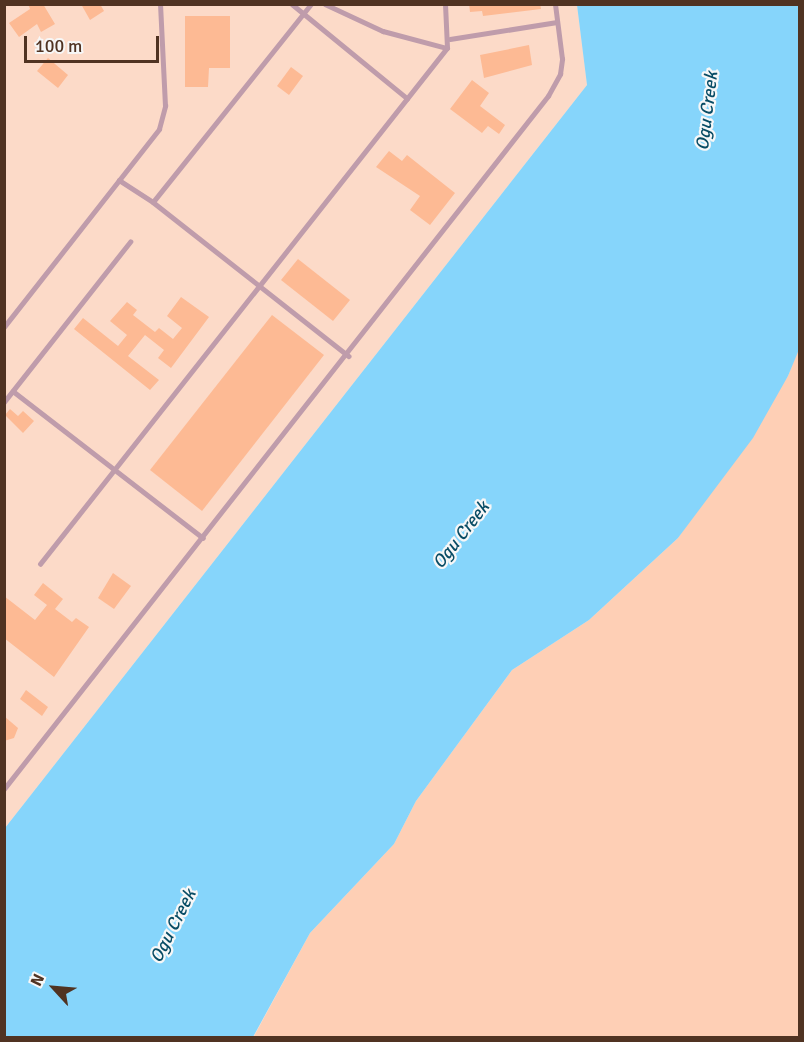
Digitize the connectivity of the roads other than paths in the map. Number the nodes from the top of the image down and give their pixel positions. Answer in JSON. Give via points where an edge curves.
{"nodes":[{"id":1,"x":160,"y":4,"type":"edge"},
{"id":2,"x":292,"y":4,"type":"edge"},
{"id":3,"x":311,"y":4,"type":"edge"},
{"id":4,"x":325,"y":4,"type":"edge"},
{"id":5,"x":445,"y":4,"type":"edge"},
{"id":6,"x":555,"y":4,"type":"edge"},
{"id":7,"x":300,"y":13,"type":"junction"},
{"id":8,"x":557,"y":22,"type":"junction"},
{"id":9,"x":450,"y":39,"type":"junction"},
{"id":10,"x":447,"y":48,"type":"junction"},
{"id":11,"x":407,"y":98,"type":"junction"},
{"id":12,"x":119,"y":180,"type":"junction"},
{"id":13,"x":153,"y":202,"type":"junction"},
{"id":14,"x":130,"y":242,"type":"dead end"},
{"id":15,"x":260,"y":288,"type":"junction"},
{"id":16,"x":4,"y":327,"type":"edge"},
{"id":17,"x":349,"y":356,"type":"junction"},
{"id":18,"x":13,"y":391,"type":"junction"},
{"id":19,"x":4,"y":402,"type":"edge"},
{"id":20,"x":117,"y":469,"type":"junction"},
{"id":21,"x":203,"y":538,"type":"junction"},
{"id":22,"x":40,"y":564,"type":"dead end"},
{"id":23,"x":5,"y":786,"type":"edge"}],
"edges":[{"from":1,"to":12,"type":"lane","via":[[164,119]]},
{"from":2,"to":7,"type":"lane"},
{"from":3,"to":7,"type":"lane"},
{"from":4,"to":10,"type":"lane","via":[[383,31]]},
{"from":5,"to":9,"type":"lane"},
{"from":6,"to":8,"type":"lane"},
{"from":7,"to":11,"type":"lane"},
{"from":7,"to":13,"type":"lane"},
{"from":8,"to":9,"type":"lane"},
{"from":8,"to":17,"type":"lane","via":[[562,58],[556,85]]},
{"from":9,"to":10,"type":"lane"},
{"from":10,"to":11,"type":"lane"},
{"from":11,"to":15,"type":"lane"},
{"from":12,"to":13,"type":"lane"},
{"from":12,"to":16,"type":"lane"},
{"from":13,"to":15,"type":"lane"},
{"from":14,"to":18,"type":"lane"},
{"from":15,"to":17,"type":"lane"},
{"from":15,"to":20,"type":"lane"},
{"from":17,"to":21,"type":"lane"},
{"from":18,"to":19,"type":"lane"},
{"from":18,"to":20,"type":"lane"},
{"from":20,"to":21,"type":"lane"},
{"from":20,"to":22,"type":"lane"},
{"from":21,"to":23,"type":"lane"}]}
